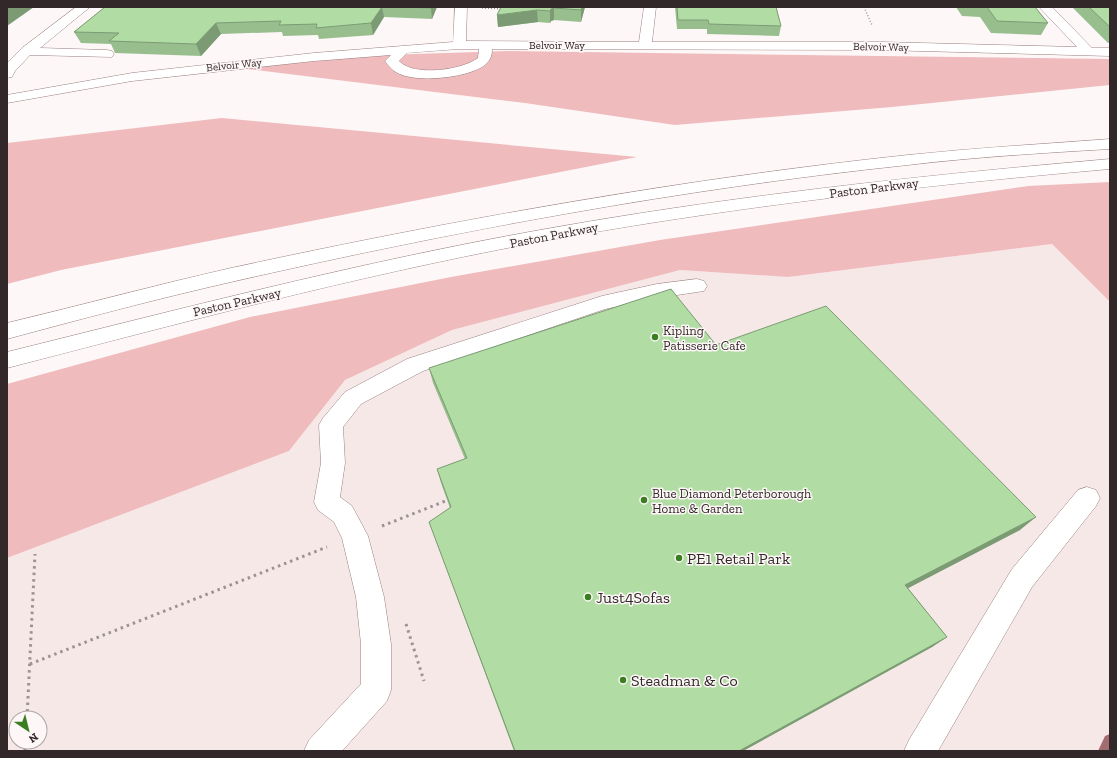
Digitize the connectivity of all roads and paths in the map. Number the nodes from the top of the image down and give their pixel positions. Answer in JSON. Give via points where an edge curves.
{"nodes":[{"id":1,"x":84,"y":7,"type":"edge"},
{"id":2,"x":461,"y":7,"type":"edge"},
{"id":3,"x":478,"y":7,"type":"edge"},
{"id":4,"x":650,"y":7,"type":"edge"},
{"id":5,"x":1045,"y":7,"type":"edge"},
{"id":6,"x":507,"y":9,"type":"edge"},
{"id":7,"x":459,"y":45,"type":"junction"},
{"id":8,"x":485,"y":45,"type":"junction"},
{"id":9,"x":645,"y":45,"type":"junction"},
{"id":10,"x":27,"y":51,"type":"junction"},
{"id":11,"x":402,"y":51,"type":"junction"},
{"id":12,"x":1088,"y":51,"type":"junction"},
{"id":13,"x":1110,"y":52,"type":"edge"},
{"id":14,"x":107,"y":54,"type":"dead end"},
{"id":15,"x":7,"y":74,"type":"edge"},
{"id":16,"x":7,"y":99,"type":"edge"},
{"id":17,"x":1110,"y":144,"type":"edge"},
{"id":18,"x":1110,"y":164,"type":"edge"},
{"id":19,"x":697,"y":286,"type":"dead end"},
{"id":20,"x":7,"y":331,"type":"edge"},
{"id":21,"x":7,"y":360,"type":"edge"},
{"id":22,"x":1087,"y":498,"type":"dead end"},
{"id":23,"x":448,"y":500,"type":"edge"},
{"id":24,"x":354,"y":536,"type":"junction"},
{"id":25,"x":35,"y":554,"type":"dead end"},
{"id":26,"x":30,"y":664,"type":"junction"},
{"id":27,"x":27,"y":710,"type":"edge"},
{"id":28,"x":320,"y":751,"type":"edge"},
{"id":29,"x":920,"y":751,"type":"edge"}],
"edges":[{"from":1,"to":10,"type":"main road"},
{"from":2,"to":7,"type":"main road"},
{"from":3,"to":6,"type":"path"},
{"from":4,"to":9,"type":"main road"},
{"from":5,"to":12,"type":"main road"},
{"from":7,"to":8,"type":"main road","name":"Belvoir Way"},
{"from":7,"to":11,"type":"main road","name":"Belvoir Way"},
{"from":8,"to":9,"type":"main road","name":"Belvoir Way"},
{"from":8,"to":11,"type":"main road","via":[[485,55],[477,66],[458,72],[416,74],[402,70],[392,61]]},
{"from":9,"to":12,"type":"main road","name":"Belvoir Way","via":[[881,46]]},
{"from":10,"to":14,"type":"main road"},
{"from":10,"to":15,"type":"main road"},
{"from":11,"to":16,"type":"main road","name":"Belvoir Way","via":[[314,57],[132,77]]},
{"from":12,"to":13,"type":"main road","name":"Belvoir Way"},
{"from":17,"to":20,"type":"main road","name":"Paston Parkway","via":[[882,163],[589,205],[423,235],[229,276]]},
{"from":18,"to":21,"type":"main road","name":"Paston Parkway","via":[[892,185],[600,226],[430,258],[239,301]]},
{"from":19,"to":24,"type":"main road","via":[[657,290],[602,304],[462,349],[415,365],[354,398],[331,425],[333,463],[327,502],[343,514]]},
{"from":22,"to":29,"type":"main road","via":[[1022,578]]},
{"from":23,"to":24,"type":"path"},
{"from":24,"to":26,"type":"path"},
{"from":24,"to":28,"type":"main road","via":[[370,597],[376,644],[376,690]]},
{"from":25,"to":26,"type":"path"},
{"from":26,"to":27,"type":"path"}]}
